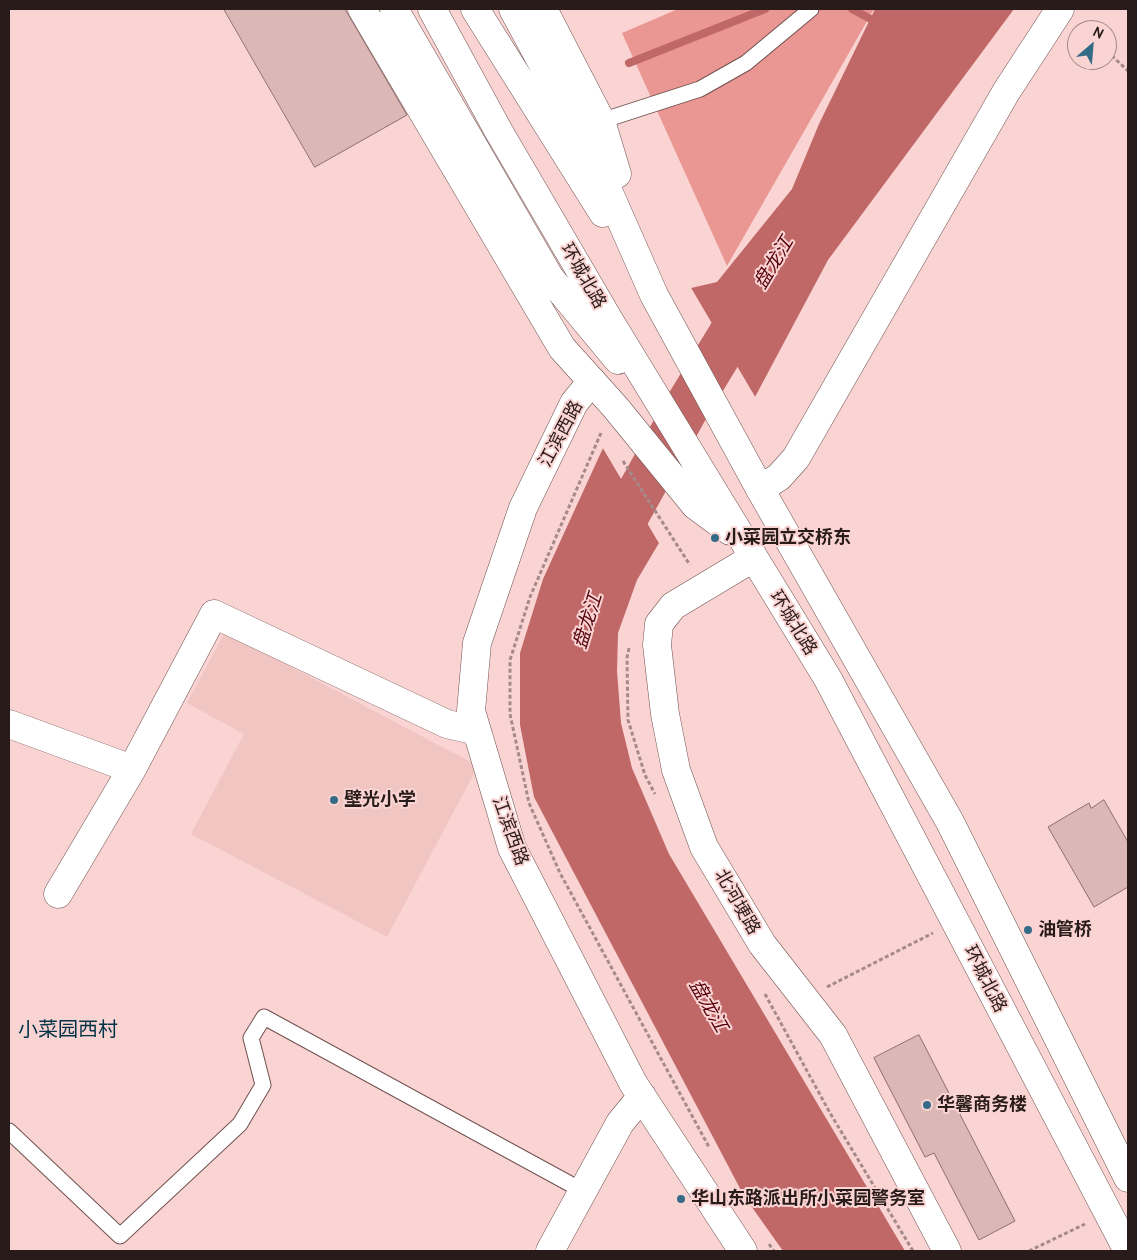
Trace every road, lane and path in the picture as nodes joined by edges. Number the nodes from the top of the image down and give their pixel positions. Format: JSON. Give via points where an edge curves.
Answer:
{"nodes":[{"id":1,"x":362,"y":9,"type":"edge"},
{"id":2,"x":394,"y":9,"type":"edge"},
{"id":3,"x":432,"y":9,"type":"edge"},
{"id":4,"x":475,"y":9,"type":"edge"},
{"id":5,"x":514,"y":9,"type":"edge"},
{"id":6,"x":543,"y":9,"type":"edge"},
{"id":7,"x":811,"y":9,"type":"edge"},
{"id":8,"x":1060,"y":9,"type":"edge"},
{"id":9,"x":1117,"y":61,"type":"edge"},
{"id":10,"x":1128,"y":71,"type":"edge"},
{"id":11,"x":601,"y":121,"type":"junction"},
{"id":12,"x":654,"y":295,"type":"junction"},
{"id":13,"x":592,"y":381,"type":"junction"},
{"id":14,"x":616,"y":408,"type":"junction"},
{"id":15,"x":664,"y":412,"type":"junction"},
{"id":16,"x":622,"y":460,"type":"dead end"},
{"id":17,"x":760,"y":489,"type":"junction"},
{"id":18,"x":704,"y":500,"type":"junction"},
{"id":19,"x":748,"y":549,"type":"junction"},
{"id":20,"x":693,"y":570,"type":"dead end"},
{"id":21,"x":9,"y":724,"type":"edge"},
{"id":22,"x":477,"y":732,"type":"junction"},
{"id":23,"x":132,"y":769,"type":"junction"},
{"id":24,"x":58,"y":894,"type":"dead end"},
{"id":25,"x":955,"y":921,"type":"junction"},
{"id":26,"x":804,"y":999,"type":"junction"},
{"id":27,"x":642,"y":1096,"type":"junction"},
{"id":28,"x":9,"y":1131,"type":"edge"},
{"id":29,"x":709,"y":1148,"type":"dead end"},
{"id":30,"x":1128,"y":1178,"type":"edge"},
{"id":31,"x":583,"y":1191,"type":"junction"},
{"id":32,"x":1107,"y":1212,"type":"junction"},
{"id":33,"x":753,"y":1244,"type":"edge"},
{"id":34,"x":550,"y":1251,"type":"edge"},
{"id":35,"x":774,"y":1251,"type":"edge"},
{"id":36,"x":947,"y":1251,"type":"edge"},
{"id":37,"x":1029,"y":1251,"type":"edge"},
{"id":38,"x":1128,"y":1251,"type":"edge"}],
"edges":[{"from":1,"to":13,"type":"main road","via":[[562,348]]},
{"from":2,"to":15,"type":"main road","via":[[550,278]]},
{"from":3,"to":15,"type":"main road","name":"环城北路","via":[[498,130]]},
{"from":4,"to":12,"type":"main road"},
{"from":5,"to":12,"type":"main road","via":[[584,136]]},
{"from":6,"to":11,"type":"main road"},
{"from":7,"to":11,"type":"lane","via":[[746,63],[700,89]]},
{"from":8,"to":17,"type":"main road","via":[[1006,92],[796,458],[778,477]]},
{"from":9,"to":10,"type":"path"},
{"from":11,"to":12,"type":"main road"},
{"from":12,"to":17,"type":"main road","name":"环城北路"},
{"from":13,"to":14,"type":"main road"},
{"from":13,"to":22,"type":"main road","name":"江滨西路","via":[[574,403],[523,508],[477,643],[471,710]]},
{"from":14,"to":18,"type":"main road"},
{"from":14,"to":29,"type":"path","via":[[603,428],[530,597],[510,660],[510,714],[529,803],[560,873]]},
{"from":15,"to":18,"type":"main road","name":"环城北路"},
{"from":16,"to":20,"type":"path"},
{"from":17,"to":30,"type":"main road","name":"环城北路","via":[[950,822]]},
{"from":18,"to":19,"type":"main road","name":"环城北路"},
{"from":19,"to":25,"type":"main road","name":"环城北路","via":[[828,679]]},
{"from":19,"to":26,"type":"main road","name":"北河埂路","via":[[673,606],[659,624],[657,644],[676,770],[704,847],[762,944]]},
{"from":21,"to":23,"type":"main road"},
{"from":22,"to":23,"type":"main road","via":[[447,724],[214,614]]},
{"from":22,"to":27,"type":"main road","name":"江滨西路","via":[[512,848]]},
{"from":23,"to":24,"type":"main road"},
{"from":25,"to":26,"type":"path"},
{"from":25,"to":32,"type":"main road","name":"环城北路"},
{"from":26,"to":36,"type":"main road","name":"北河埂路","via":[[833,1035]]},
{"from":27,"to":31,"type":"main road","via":[[620,1123]]},
{"from":27,"to":33,"type":"main road","name":"江滨西路"},
{"from":28,"to":31,"type":"lane","via":[[120,1236],[240,1124],[263,1085],[251,1038],[264,1017]]},
{"from":31,"to":34,"type":"main road"},
{"from":32,"to":37,"type":"path"},
{"from":32,"to":38,"type":"main road","name":"环城北路"},
{"from":33,"to":35,"type":"path"}]}
